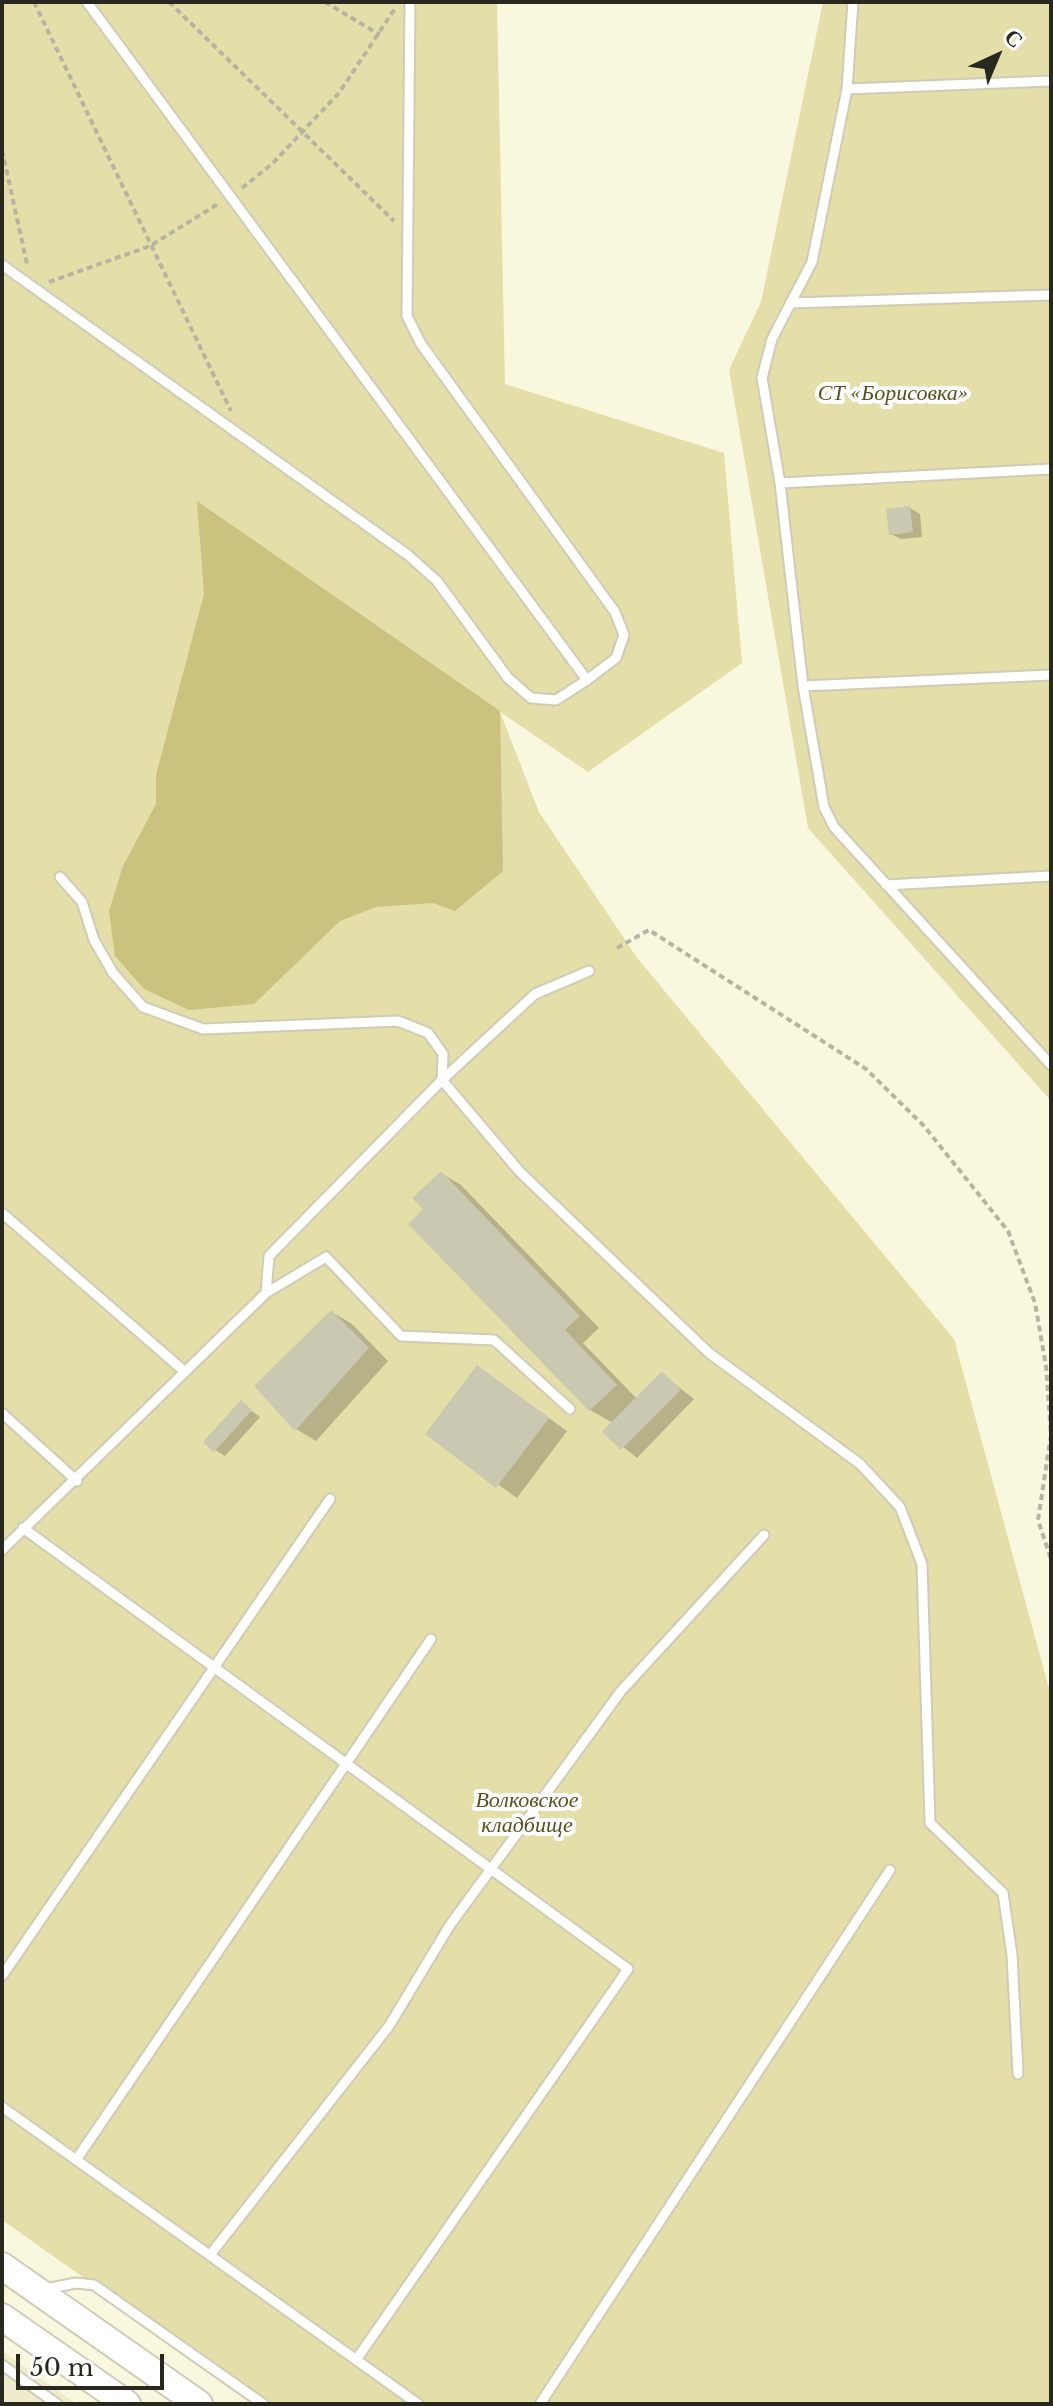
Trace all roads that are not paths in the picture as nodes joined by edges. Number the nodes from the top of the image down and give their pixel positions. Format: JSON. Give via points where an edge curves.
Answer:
{"nodes":[{"id":1,"x":87,"y":2,"type":"edge"},
{"id":2,"x":410,"y":2,"type":"edge"},
{"id":3,"x":853,"y":2,"type":"edge"},
{"id":4,"x":1051,"y":81,"type":"edge"},
{"id":5,"x":847,"y":89,"type":"junction"},
{"id":6,"x":2,"y":265,"type":"edge"},
{"id":7,"x":1051,"y":295,"type":"edge"},
{"id":8,"x":790,"y":303,"type":"junction"},
{"id":9,"x":1051,"y":469,"type":"edge"},
{"id":10,"x":780,"y":483,"type":"junction"},
{"id":11,"x":1051,"y":675,"type":"edge"},
{"id":12,"x":587,"y":680,"type":"junction"},
{"id":13,"x":803,"y":686,"type":"junction"},
{"id":14,"x":1051,"y":876,"type":"edge"},
{"id":15,"x":60,"y":877,"type":"dead end"},
{"id":16,"x":886,"y":885,"type":"junction"},
{"id":17,"x":589,"y":971,"type":"dead end"},
{"id":18,"x":1051,"y":1065,"type":"edge"},
{"id":19,"x":442,"y":1080,"type":"junction"},
{"id":20,"x":2,"y":1213,"type":"edge"},
{"id":21,"x":266,"y":1293,"type":"junction"},
{"id":22,"x":184,"y":1371,"type":"junction"},
{"id":23,"x":570,"y":1409,"type":"dead end"},
{"id":24,"x":2,"y":1413,"type":"edge"},
{"id":25,"x":77,"y":1481,"type":"junction"},
{"id":26,"x":330,"y":1499,"type":"dead end"},
{"id":27,"x":23,"y":1528,"type":"junction"},
{"id":28,"x":764,"y":1535,"type":"dead end"},
{"id":29,"x":2,"y":1550,"type":"edge"},
{"id":30,"x":431,"y":1639,"type":"dead end"},
{"id":31,"x":211,"y":1667,"type":"junction"},
{"id":32,"x":343,"y":1763,"type":"junction"},
{"id":33,"x":490,"y":1870,"type":"junction"},
{"id":34,"x":890,"y":1870,"type":"dead end"},
{"id":35,"x":2,"y":1976,"type":"edge"},
{"id":36,"x":1018,"y":2074,"type":"dead end"},
{"id":37,"x":2,"y":2107,"type":"edge"},
{"id":38,"x":76,"y":2160,"type":"junction"},
{"id":39,"x":210,"y":2255,"type":"junction"},
{"id":40,"x":2,"y":2266,"type":"edge"},
{"id":41,"x":37,"y":2291,"type":"junction"},
{"id":42,"x":2,"y":2317,"type":"edge"},
{"id":43,"x":356,"y":2360,"type":"junction"},
{"id":44,"x":2,"y":2365,"type":"edge"},
{"id":45,"x":57,"y":2404,"type":"edge"},
{"id":46,"x":127,"y":2404,"type":"edge"},
{"id":47,"x":199,"y":2404,"type":"edge"},
{"id":48,"x":263,"y":2404,"type":"edge"},
{"id":49,"x":418,"y":2404,"type":"edge"},
{"id":50,"x":540,"y":2404,"type":"edge"}],
"edges":[{"from":1,"to":12,"type":"lane"},
{"from":2,"to":12,"type":"lane","via":[[407,316],[421,344],[615,612],[624,635],[616,658]]},
{"from":3,"to":5,"type":"lane"},
{"from":4,"to":5,"type":"lane"},
{"from":5,"to":8,"type":"lane","via":[[812,262]]},
{"from":6,"to":12,"type":"lane","via":[[408,555],[437,581],[508,678],[531,698],[556,700]]},
{"from":7,"to":8,"type":"lane"},
{"from":8,"to":10,"type":"lane","via":[[772,339],[762,378]]},
{"from":9,"to":10,"type":"lane"},
{"from":10,"to":13,"type":"lane"},
{"from":11,"to":13,"type":"lane"},
{"from":13,"to":16,"type":"lane","via":[[824,807],[834,827]]},
{"from":14,"to":16,"type":"lane"},
{"from":15,"to":19,"type":"lane","via":[[82,902],[94,940],[113,973],[143,1007],[203,1029],[398,1021],[428,1033],[443,1054]]},
{"from":16,"to":18,"type":"lane"},
{"from":17,"to":19,"type":"lane","via":[[535,994]]},
{"from":19,"to":21,"type":"lane","via":[[269,1256]]},
{"from":19,"to":36,"type":"lane","via":[[520,1172],[709,1353],[860,1464],[900,1507],[922,1564],[930,1823],[1003,1893]]},
{"from":20,"to":22,"type":"lane"},
{"from":21,"to":22,"type":"lane"},
{"from":21,"to":23,"type":"lane","via":[[326,1257],[401,1336],[494,1340]]},
{"from":22,"to":25,"type":"lane"},
{"from":24,"to":25,"type":"lane"},
{"from":25,"to":27,"type":"lane"},
{"from":26,"to":31,"type":"lane"},
{"from":27,"to":29,"type":"lane"},
{"from":27,"to":31,"type":"lane"},
{"from":28,"to":33,"type":"lane","via":[[621,1691]]},
{"from":30,"to":32,"type":"lane"},
{"from":31,"to":32,"type":"lane"},
{"from":31,"to":35,"type":"lane"},
{"from":32,"to":33,"type":"lane"},
{"from":32,"to":38,"type":"lane"},
{"from":33,"to":39,"type":"lane","via":[[389,2026]]},
{"from":33,"to":43,"type":"lane","via":[[628,1969]]},
{"from":34,"to":50,"type":"lane"},
{"from":37,"to":38,"type":"lane"},
{"from":38,"to":39,"type":"lane"},
{"from":39,"to":43,"type":"lane"},
{"from":40,"to":41,"type":"main road"},
{"from":41,"to":47,"type":"main road"},
{"from":41,"to":48,"type":"lane","via":[[94,2285]]},
{"from":42,"to":46,"type":"main road"},
{"from":43,"to":49,"type":"lane"},
{"from":44,"to":45,"type":"lane"}]}
